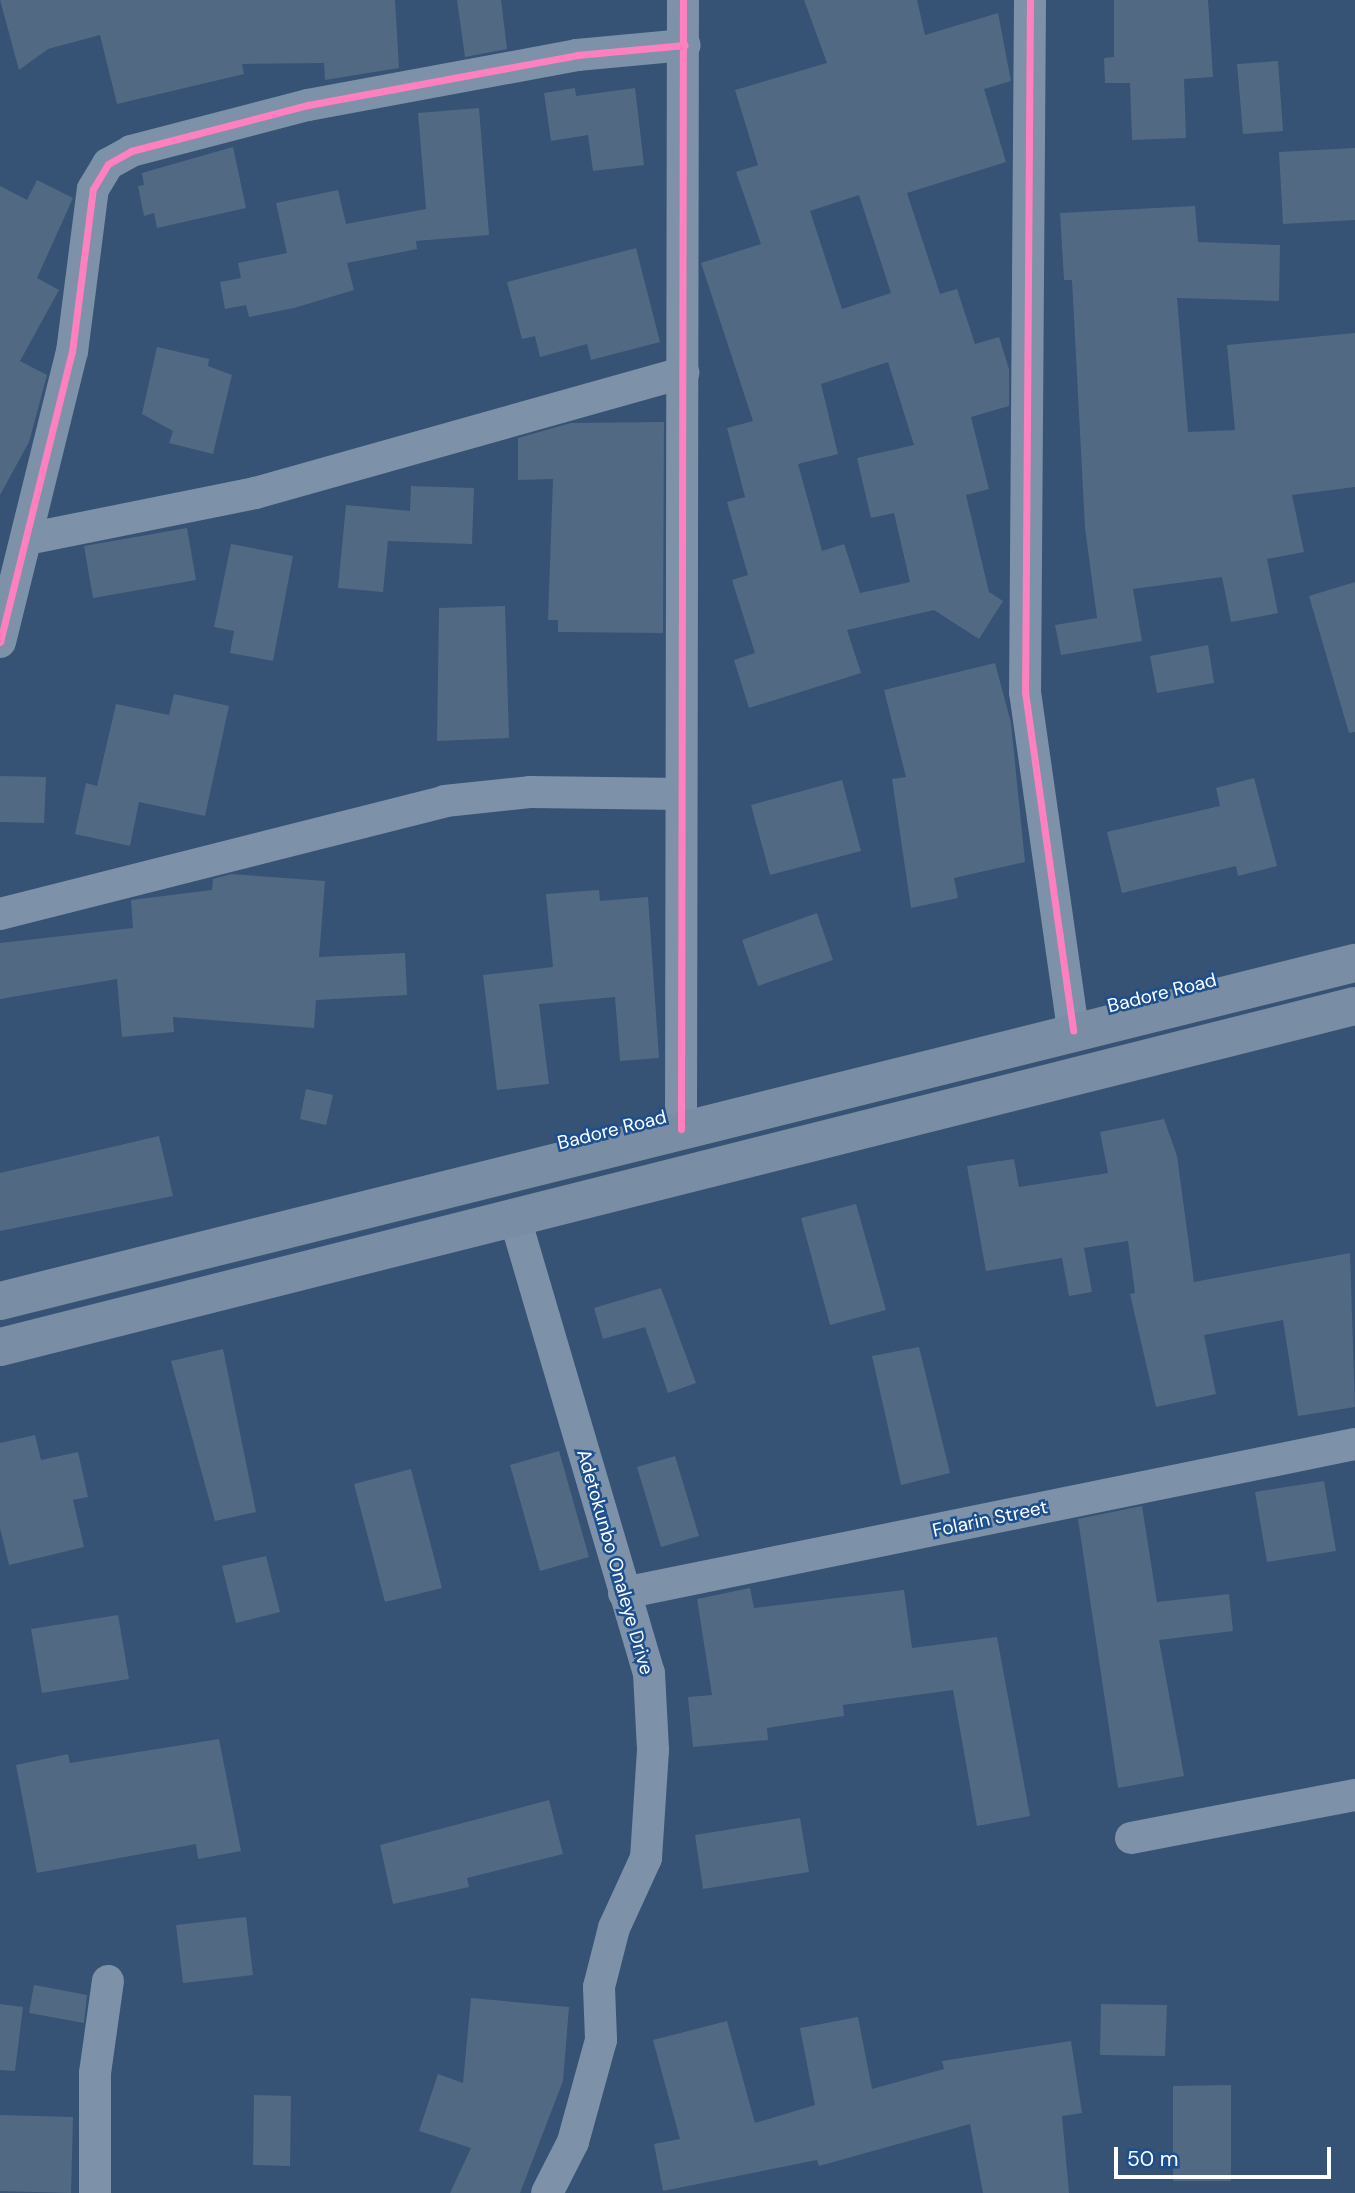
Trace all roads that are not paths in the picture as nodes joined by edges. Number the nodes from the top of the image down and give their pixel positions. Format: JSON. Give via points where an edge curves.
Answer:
{"nodes":[{"id":1,"x":683,"y":0,"type":"edge"},
{"id":2,"x":1030,"y":0,"type":"edge"},
{"id":3,"x":685,"y":45,"type":"junction"},
{"id":4,"x":683,"y":373,"type":"junction"},
{"id":5,"x":16,"y":552,"type":"edge"},
{"id":6,"x":0,"y":642,"type":"edge"},
{"id":7,"x":681,"y":794,"type":"junction"},
{"id":8,"x":0,"y":914,"type":"edge"},
{"id":9,"x":1355,"y":963,"type":"edge"},
{"id":10,"x":1355,"y":1006,"type":"edge"},
{"id":11,"x":1073,"y":1031,"type":"junction"},
{"id":12,"x":681,"y":1129,"type":"junction"},
{"id":13,"x":514,"y":1215,"type":"junction"},
{"id":14,"x":0,"y":1301,"type":"edge"},
{"id":15,"x":0,"y":1347,"type":"edge"},
{"id":16,"x":1355,"y":1444,"type":"edge"},
{"id":17,"x":624,"y":1593,"type":"junction"},
{"id":18,"x":1355,"y":1795,"type":"edge"},
{"id":19,"x":1131,"y":1838,"type":"dead end"},
{"id":20,"x":108,"y":1981,"type":"dead end"},
{"id":21,"x":95,"y":2193,"type":"edge"},
{"id":22,"x":547,"y":2193,"type":"edge"}],
"edges":[{"from":1,"to":3,"type":"street"},
{"from":2,"to":11,"type":"street","via":[[1025,692]]},
{"from":3,"to":4,"type":"street"},
{"from":3,"to":5,"type":"street","via":[[577,55],[308,105],[131,151],[108,164],[93,189],[72,352]]},
{"from":4,"to":5,"type":"street","via":[[255,493]]},
{"from":4,"to":7,"type":"street"},
{"from":5,"to":6,"type":"street"},
{"from":7,"to":8,"type":"street","via":[[530,792],[445,801]]},
{"from":7,"to":12,"type":"street"},
{"from":9,"to":11,"type":"main road","name":"Badore Road"},
{"from":10,"to":13,"type":"main road"},
{"from":11,"to":12,"type":"main road","name":"Badore Road"},
{"from":12,"to":14,"type":"main road","name":"Badore Road"},
{"from":13,"to":15,"type":"main road"},
{"from":13,"to":17,"type":"street","name":"Adetokunbo Onaleye Drive"},
{"from":16,"to":17,"type":"street","name":"Folarin Street"},
{"from":17,"to":22,"type":"street","name":"Adetokunbo Onaleye Drive","via":[[649,1673],[654,1802],[646,1858],[614,1928],[599,1987],[601,2040],[573,2141]]},
{"from":18,"to":19,"type":"street"},
{"from":20,"to":21,"type":"street","via":[[95,2073]]}]}
